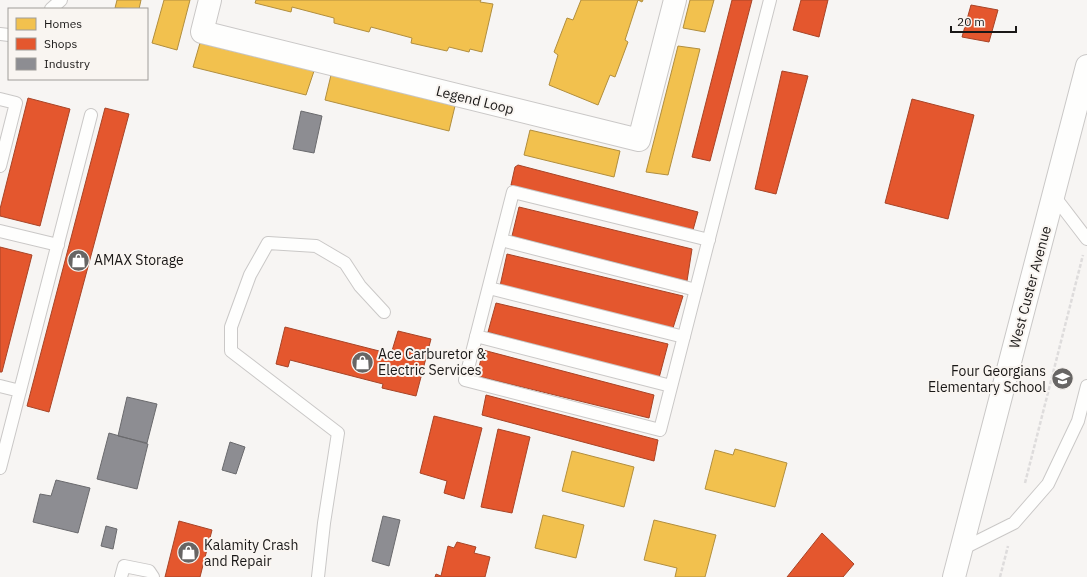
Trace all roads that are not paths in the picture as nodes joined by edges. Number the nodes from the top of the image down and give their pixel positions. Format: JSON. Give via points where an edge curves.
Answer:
{"nodes":[{"id":1,"x":61,"y":0,"type":"edge"},
{"id":2,"x":210,"y":0,"type":"edge"},
{"id":3,"x":675,"y":0,"type":"edge"},
{"id":4,"x":770,"y":0,"type":"edge"},
{"id":5,"x":52,"y":8,"type":"edge"},
{"id":6,"x":1087,"y":66,"type":"edge"},
{"id":7,"x":0,"y":99,"type":"edge"},
{"id":8,"x":91,"y":115,"type":"dead end"},
{"id":9,"x":0,"y":166,"type":"edge"},
{"id":10,"x":1054,"y":196,"type":"junction"},
{"id":11,"x":0,"y":231,"type":"edge"},
{"id":12,"x":1087,"y":238,"type":"edge"},
{"id":13,"x":501,"y":240,"type":"junction"},
{"id":14,"x":709,"y":240,"type":"junction"},
{"id":15,"x":58,"y":245,"type":"junction"},
{"id":16,"x":488,"y":288,"type":"junction"},
{"id":17,"x":696,"y":290,"type":"junction"},
{"id":18,"x":384,"y":312,"type":"dead end"},
{"id":19,"x":476,"y":336,"type":"junction"},
{"id":20,"x":684,"y":337,"type":"junction"},
{"id":21,"x":0,"y":386,"type":"edge"},
{"id":22,"x":672,"y":386,"type":"junction"},
{"id":23,"x":1087,"y":386,"type":"edge"},
{"id":24,"x":20,"y":391,"type":"junction"},
{"id":25,"x":0,"y":468,"type":"edge"},
{"id":26,"x":962,"y":549,"type":"junction"},
{"id":27,"x":121,"y":577,"type":"edge"},
{"id":28,"x":153,"y":577,"type":"edge"},
{"id":29,"x":318,"y":577,"type":"edge"},
{"id":30,"x":954,"y":577,"type":"edge"}],
"edges":[{"from":1,"to":5,"type":"lane"},
{"from":2,"to":3,"type":"street","name":"Legend Loop","via":[[202,32],[639,140]]},
{"from":4,"to":14,"type":"lane"},
{"from":6,"to":10,"type":"street","name":"West Custer Avenue"},
{"from":7,"to":9,"type":"lane","via":[[16,103]]},
{"from":8,"to":15,"type":"lane"},
{"from":10,"to":12,"type":"lane"},
{"from":10,"to":26,"type":"street","name":"West Custer Avenue"},
{"from":11,"to":15,"type":"lane"},
{"from":13,"to":14,"type":"lane","via":[[513,192]]},
{"from":13,"to":16,"type":"lane"},
{"from":13,"to":17,"type":"lane"},
{"from":14,"to":17,"type":"lane"},
{"from":15,"to":24,"type":"lane"},
{"from":16,"to":19,"type":"lane"},
{"from":16,"to":20,"type":"lane"},
{"from":17,"to":20,"type":"lane"},
{"from":18,"to":29,"type":"lane","via":[[360,286],[345,263],[316,246],[268,243],[250,275],[231,328],[231,351],[338,433]]},
{"from":19,"to":22,"type":"lane"},
{"from":19,"to":22,"type":"lane","via":[[465,380],[660,430]]},
{"from":20,"to":22,"type":"lane"},
{"from":21,"to":24,"type":"lane"},
{"from":23,"to":26,"type":"lane","via":[[1078,421],[1048,484],[1014,523]]},
{"from":24,"to":25,"type":"lane"},
{"from":26,"to":30,"type":"street","name":"West Custer Avenue"},
{"from":27,"to":28,"type":"lane","via":[[124,566],[149,571]]}]}
